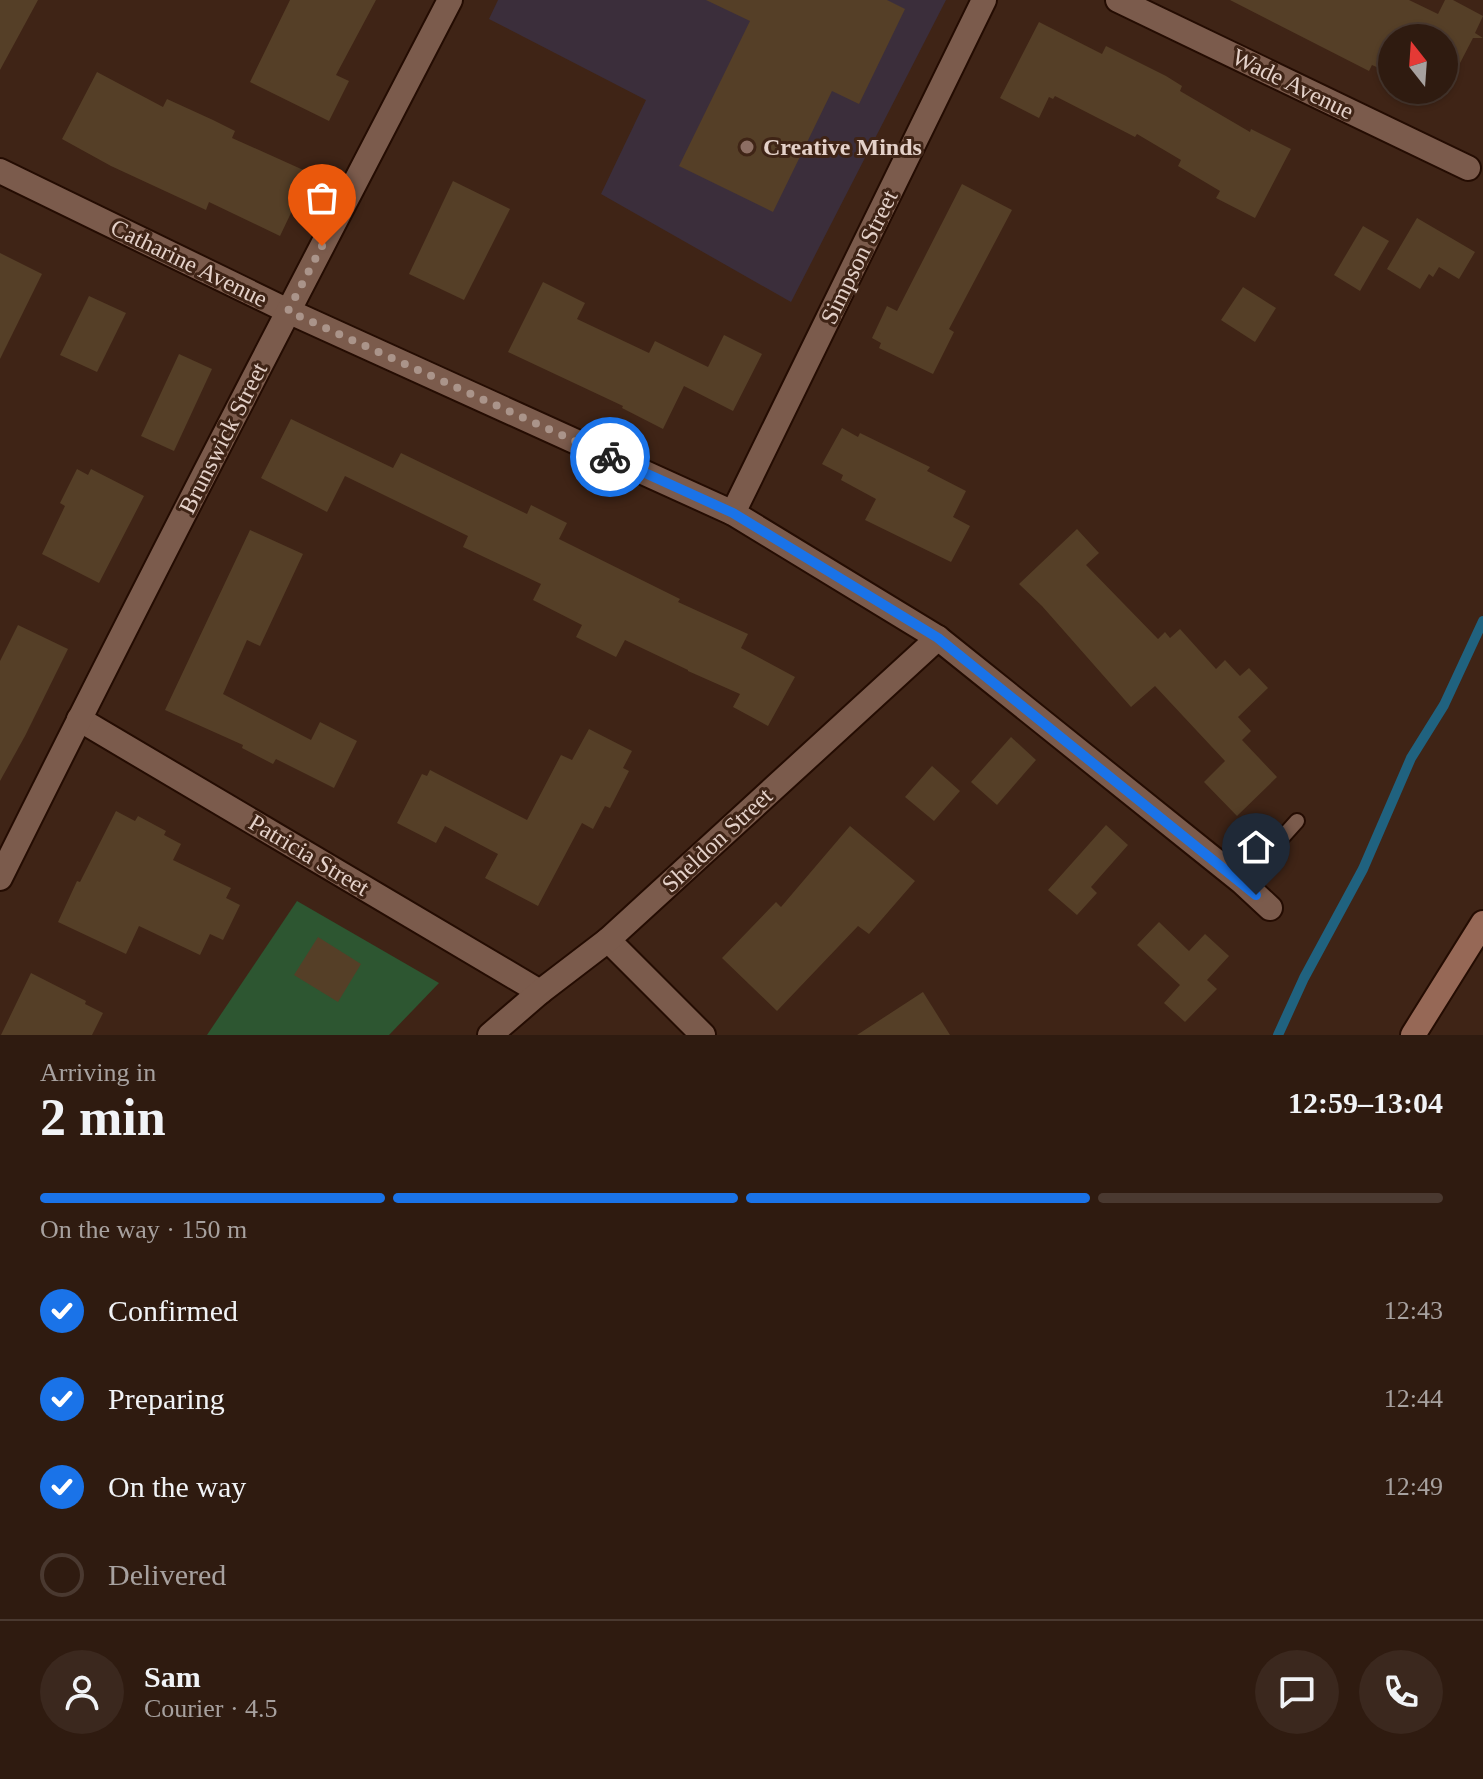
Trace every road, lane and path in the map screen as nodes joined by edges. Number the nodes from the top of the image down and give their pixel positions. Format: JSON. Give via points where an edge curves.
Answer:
{"nodes":[{"id":1,"x":450,"y":0,"type":"edge"},
{"id":2,"x":984,"y":0,"type":"edge"},
{"id":3,"x":1118,"y":0,"type":"edge"},
{"id":4,"x":1468,"y":168,"type":"dead end"},
{"id":5,"x":0,"y":171,"type":"edge"},
{"id":6,"x":288,"y":311,"type":"junction"},
{"id":7,"x":733,"y":513,"type":"junction"},
{"id":8,"x":938,"y":638,"type":"junction"},
{"id":9,"x":79,"y":719,"type":"junction"},
{"id":10,"x":1297,"y":821,"type":"dead end"},
{"id":11,"x":0,"y":878,"type":"edge"},
{"id":12,"x":1242,"y":882,"type":"junction"},
{"id":13,"x":1270,"y":908,"type":"dead end"},
{"id":14,"x":1483,"y":923,"type":"edge"},
{"id":15,"x":608,"y":940,"type":"junction"},
{"id":16,"x":540,"y":992,"type":"junction"},
{"id":17,"x":490,"y":1035,"type":"edge"},
{"id":18,"x":703,"y":1035,"type":"edge"},
{"id":19,"x":1413,"y":1035,"type":"edge"}],
"edges":[{"from":1,"to":6,"type":"street","name":"Brunswick Street"},
{"from":2,"to":7,"type":"street","name":"Simpson Street"},
{"from":3,"to":4,"type":"street","name":"Wade Avenue"},
{"from":5,"to":6,"type":"street","name":"Catharine Avenue"},
{"from":6,"to":7,"type":"street","name":"Catharine Avenue"},
{"from":6,"to":9,"type":"street","name":"Brunswick Street"},
{"from":7,"to":8,"type":"street","name":"Catharine Avenue"},
{"from":8,"to":12,"type":"street","name":"Catharine Avenue"},
{"from":8,"to":15,"type":"street","name":"Sheldon Street"},
{"from":9,"to":11,"type":"street","name":"Brunswick Street"},
{"from":9,"to":16,"type":"street","name":"Patricia Street"},
{"from":10,"to":12,"type":"lane"},
{"from":12,"to":13,"type":"street","name":"Catharine Avenue"},
{"from":14,"to":19,"type":"main road"},
{"from":15,"to":16,"type":"street","name":"Sheldon Street"},
{"from":15,"to":18,"type":"street"},
{"from":16,"to":17,"type":"street","name":"Sheldon Street"}]}
